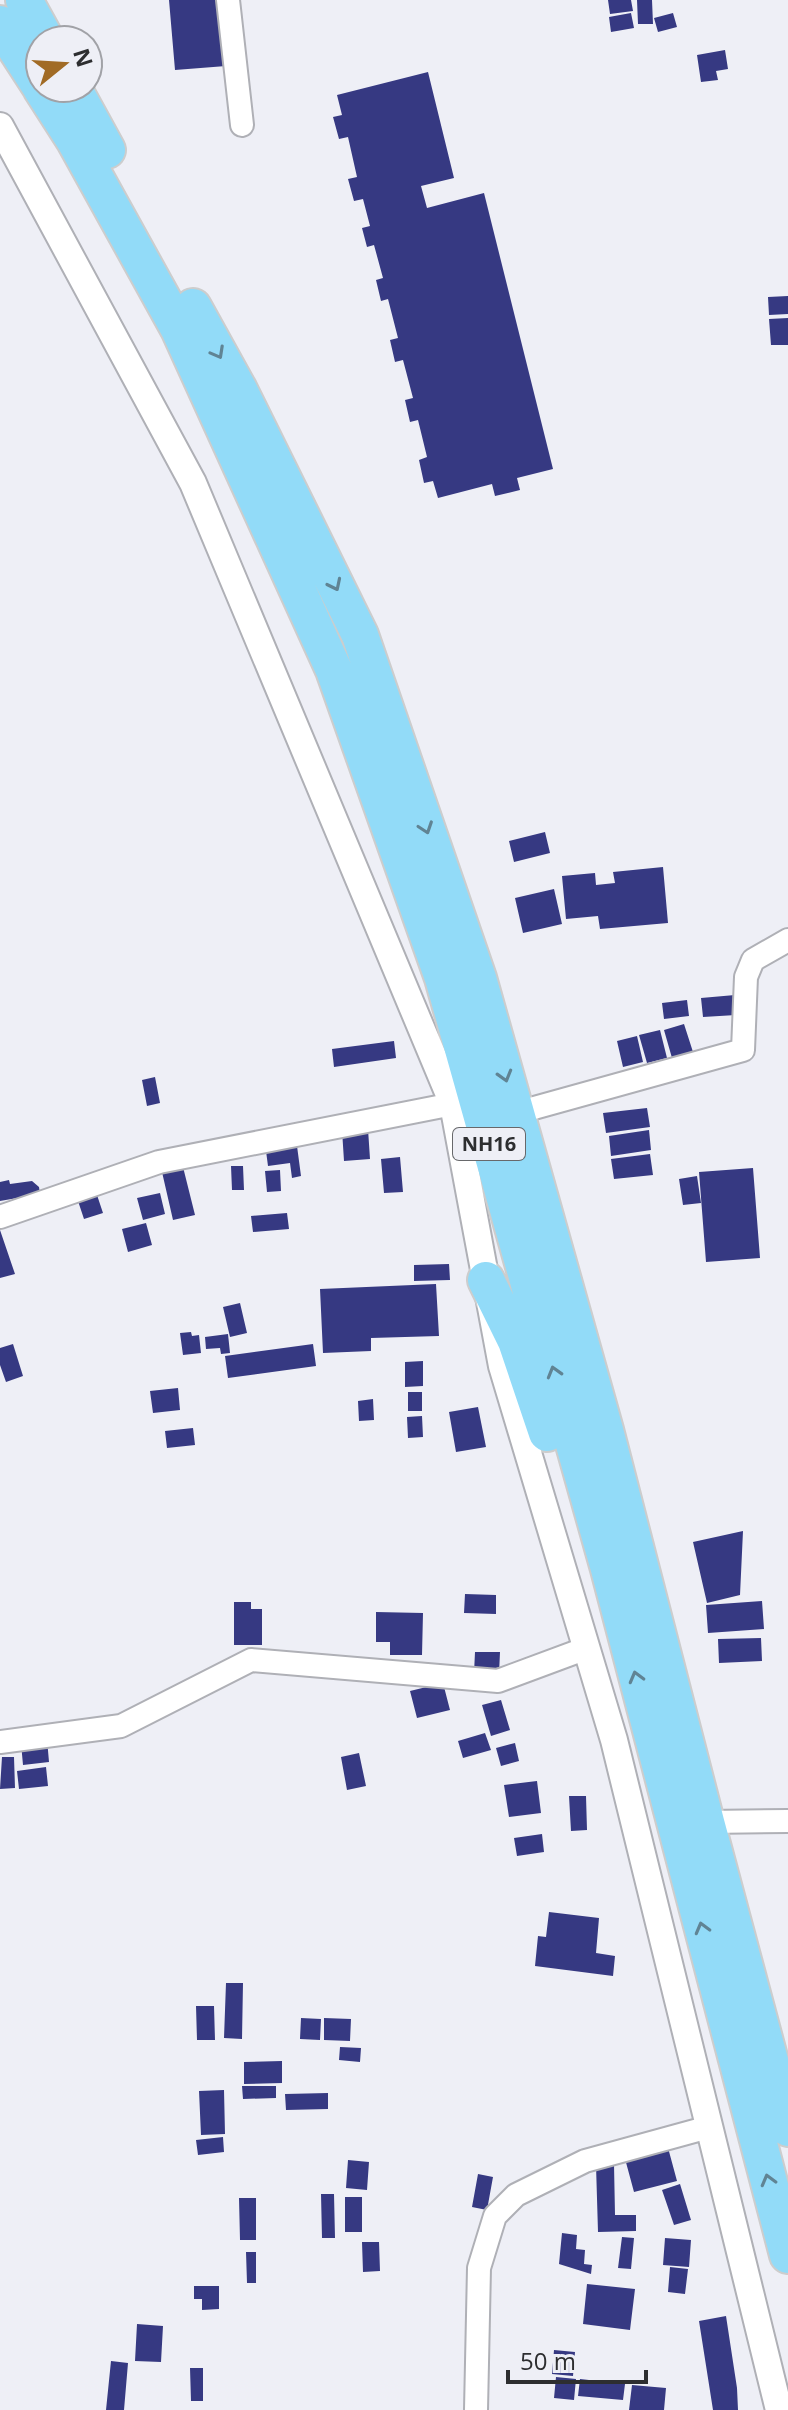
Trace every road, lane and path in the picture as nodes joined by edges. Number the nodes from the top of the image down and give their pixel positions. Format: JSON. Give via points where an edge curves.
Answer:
{"nodes":[{"id":1,"x":24,"y":0,"type":"edge"},
{"id":2,"x":228,"y":0,"type":"edge"},
{"id":3,"x":0,"y":24,"type":"edge"},
{"id":4,"x":37,"y":24,"type":"edge"},
{"id":5,"x":24,"y":61,"type":"edge"},
{"id":6,"x":52,"y":104,"type":"edge"},
{"id":7,"x":82,"y":104,"type":"edge"},
{"id":8,"x":242,"y":125,"type":"dead end"},
{"id":9,"x":0,"y":126,"type":"edge"},
{"id":10,"x":788,"y":940,"type":"edge"},
{"id":11,"x":453,"y":1104,"type":"junction"},
{"id":12,"x":516,"y":1113,"type":"junction"},
{"id":13,"x":0,"y":1217,"type":"edge"},
{"id":14,"x":486,"y":1280,"type":"junction"},
{"id":15,"x":609,"y":1569,"type":"junction"},
{"id":16,"x":587,"y":1648,"type":"junction"},
{"id":17,"x":0,"y":1742,"type":"edge"},
{"id":18,"x":788,"y":1821,"type":"edge"},
{"id":19,"x":706,"y":1822,"type":"junction"},
{"id":20,"x":709,"y":2127,"type":"junction"},
{"id":21,"x":788,"y":2128,"type":"edge"},
{"id":22,"x":788,"y":2255,"type":"edge"},
{"id":23,"x":476,"y":2410,"type":"edge"},
{"id":24,"x":779,"y":2410,"type":"edge"}],
"edges":[{"from":1,"to":4,"type":"highway"},
{"from":2,"to":8,"type":"street"},
{"from":3,"to":5,"type":"highway","number":"NH16"},
{"from":15,"to":6,"type":"highway","number":"NH16","one_way":true,"via":[[443,978],[334,670],[179,329]]},
{"from":7,"to":12,"type":"highway","number":"NH16","one_way":true,"via":[[239,390],[360,635],[478,978]]},
{"from":9,"to":11,"type":"street","via":[[193,483]]},
{"from":10,"to":12,"type":"street","via":[[753,960],[746,977],[743,1050]]},
{"from":11,"to":13,"type":"street","via":[[159,1162]]},
{"from":11,"to":14,"type":"street"},
{"from":12,"to":19,"type":"highway","number":"NH16"},
{"from":14,"to":15,"type":"highway","via":[[516,1341],[564,1482]]},
{"from":14,"to":16,"type":"street","via":[[502,1366]]},
{"from":22,"to":15,"type":"highway","number":"NH16","one_way":true},
{"from":16,"to":17,"type":"street","via":[[498,1681],[251,1660],[121,1726]]},
{"from":16,"to":20,"type":"street"},
{"from":18,"to":19,"type":"street"},
{"from":19,"to":21,"type":"highway","number":"NH16"},
{"from":20,"to":23,"type":"street","via":[[585,2161],[516,2195],[495,2216],[479,2268]]},
{"from":20,"to":24,"type":"street"}]}
